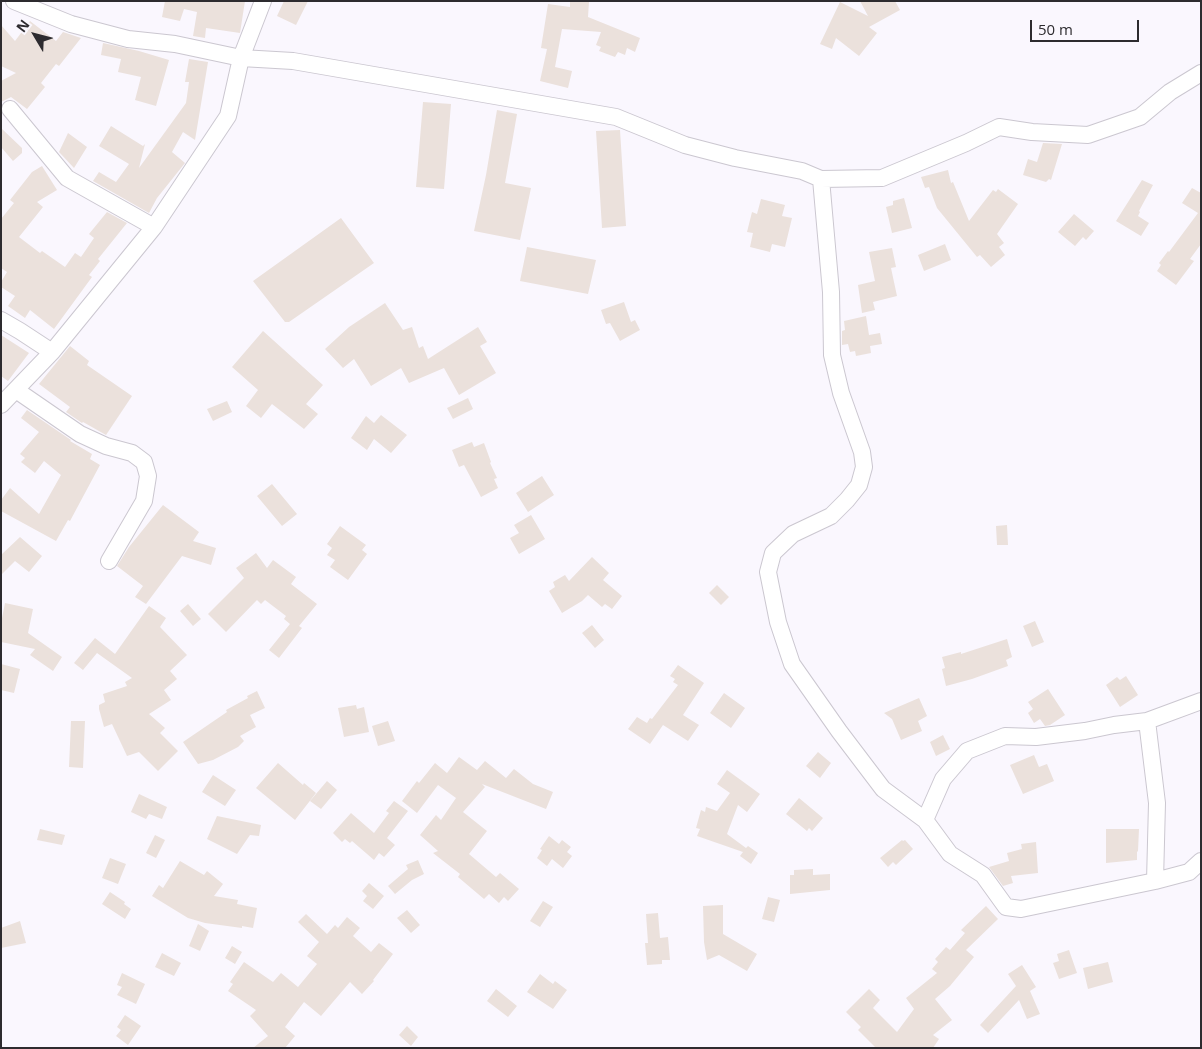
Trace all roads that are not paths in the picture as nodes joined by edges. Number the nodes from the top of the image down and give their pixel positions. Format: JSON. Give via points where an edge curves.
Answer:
{"nodes":[{"id":1,"x":14,"y":1,"type":"edge"},
{"id":2,"x":263,"y":1,"type":"edge"},
{"id":3,"x":241,"y":58,"type":"junction"},
{"id":4,"x":1201,"y":73,"type":"edge"},
{"id":5,"x":10,"y":109,"type":"dead end"},
{"id":6,"x":821,"y":179,"type":"junction"},
{"id":7,"x":154,"y":227,"type":"junction"},
{"id":8,"x":1,"y":320,"type":"edge"},
{"id":9,"x":52,"y":352,"type":"junction"},
{"id":10,"x":16,"y":390,"type":"junction"},
{"id":11,"x":1,"y":405,"type":"edge"},
{"id":12,"x":109,"y":561,"type":"dead end"},
{"id":13,"x":1201,"y":701,"type":"edge"},
{"id":14,"x":1147,"y":721,"type":"junction"},
{"id":15,"x":925,"y":820,"type":"junction"},
{"id":16,"x":1197,"y":869,"type":"edge"},
{"id":17,"x":1155,"y":881,"type":"junction"}],
"edges":[{"from":1,"to":3,"type":"street","via":[[71,24],[128,39],[175,44]]},
{"from":2,"to":3,"type":"street"},
{"from":3,"to":6,"type":"street","via":[[293,61],[616,117],[685,144],[802,171]]},
{"from":3,"to":7,"type":"street","via":[[228,116]]},
{"from":4,"to":6,"type":"street","via":[[1170,92],[1140,118],[1088,135],[999,127],[882,178]]},
{"from":5,"to":7,"type":"street","via":[[67,178]]},
{"from":6,"to":15,"type":"street","via":[[831,292],[832,355],[864,467],[859,485],[847,500],[831,516],[793,534],[773,553],[768,572],[778,622],[792,664],[883,789]]},
{"from":7,"to":9,"type":"street"},
{"from":8,"to":9,"type":"street"},
{"from":9,"to":10,"type":"street"},
{"from":10,"to":11,"type":"street"},
{"from":10,"to":12,"type":"street","via":[[80,434],[132,453],[144,462],[148,476],[144,501]]},
{"from":13,"to":14,"type":"street"},
{"from":14,"to":15,"type":"street","via":[[1085,732],[1036,737],[1005,736],[967,751],[943,779]]},
{"from":14,"to":17,"type":"street","via":[[1157,803]]},
{"from":15,"to":17,"type":"street","via":[[950,854],[983,875],[1006,907],[1020,909]]},
{"from":16,"to":17,"type":"street"}]}
